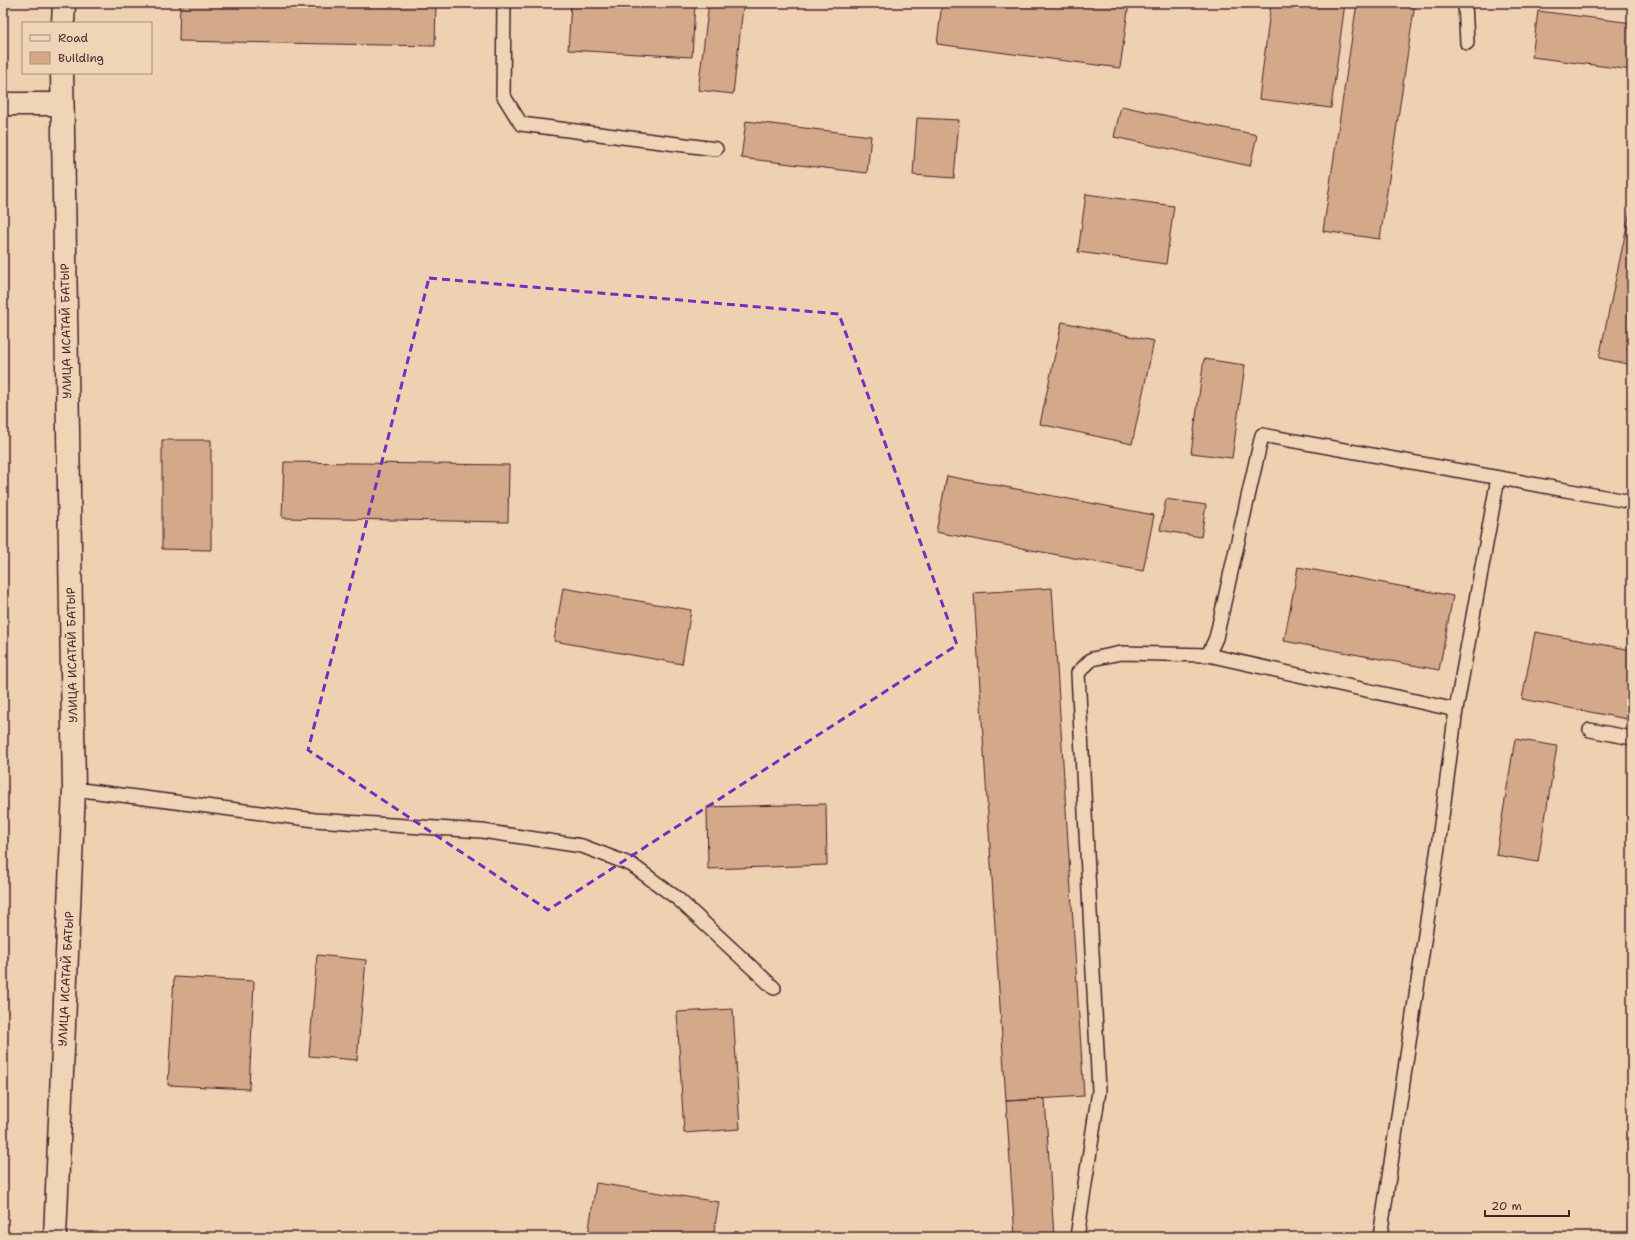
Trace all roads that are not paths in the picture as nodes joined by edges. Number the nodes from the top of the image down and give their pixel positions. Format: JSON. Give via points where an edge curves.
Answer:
{"nodes":[{"id":1,"x":64,"y":3,"type":"edge"},
{"id":2,"x":504,"y":3,"type":"edge"},
{"id":3,"x":1465,"y":3,"type":"edge"},
{"id":4,"x":63,"y":22,"type":"edge"},
{"id":5,"x":1467,"y":43,"type":"dead end"},
{"id":6,"x":62,"y":74,"type":"edge"},
{"id":7,"x":3,"y":104,"type":"edge"},
{"id":8,"x":62,"y":104,"type":"junction"},
{"id":9,"x":716,"y":149,"type":"dead end"},
{"id":10,"x":1498,"y":478,"type":"junction"},
{"id":11,"x":1632,"y":502,"type":"edge"},
{"id":12,"x":1208,"y":655,"type":"junction"},
{"id":13,"x":1456,"y":710,"type":"junction"},
{"id":14,"x":1590,"y":730,"type":"dead end"},
{"id":15,"x":1632,"y":738,"type":"edge"},
{"id":16,"x":74,"y":789,"type":"junction"},
{"id":17,"x":774,"y":988,"type":"dead end"},
{"id":18,"x":55,"y":1237,"type":"edge"},
{"id":19,"x":1077,"y":1237,"type":"edge"},
{"id":20,"x":1380,"y":1237,"type":"edge"}],
"edges":[{"from":1,"to":4,"type":"street"},
{"from":2,"to":9,"type":"lane","via":[[503,95],[521,124]]},
{"from":3,"to":5,"type":"lane"},
{"from":6,"to":8,"type":"street","name":"УЛИЦА ИСАТАЙ БАТЫР"},
{"from":7,"to":8,"type":"street"},
{"from":8,"to":16,"type":"street","name":"УЛИЦА ИСАТАЙ БАТЫР"},
{"from":10,"to":11,"type":"lane"},
{"from":10,"to":12,"type":"lane","via":[[1262,435],[1216,638]]},
{"from":10,"to":13,"type":"lane"},
{"from":12,"to":13,"type":"lane"},
{"from":12,"to":19,"type":"lane","via":[[1121,653],[1092,659],[1078,673],[1099,1091]]},
{"from":13,"to":20,"type":"lane"},
{"from":14,"to":15,"type":"lane"},
{"from":16,"to":17,"type":"lane","via":[[315,820],[482,831],[582,846],[632,865],[678,899]]},
{"from":16,"to":18,"type":"street","name":"УЛИЦА ИСАТАЙ БАТЫР"}]}
